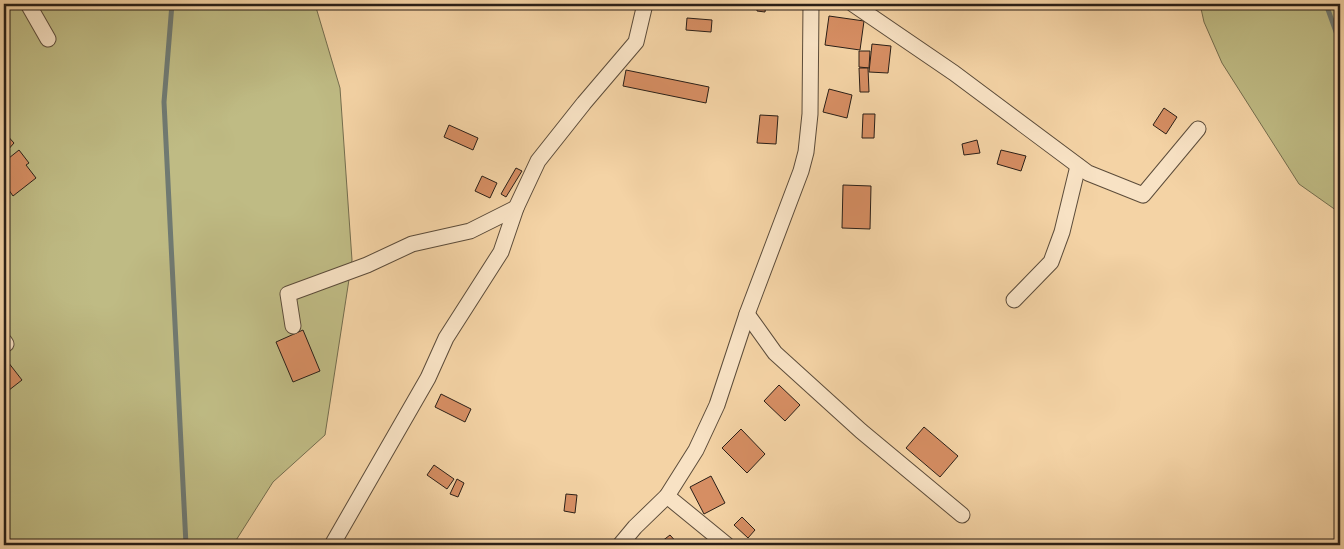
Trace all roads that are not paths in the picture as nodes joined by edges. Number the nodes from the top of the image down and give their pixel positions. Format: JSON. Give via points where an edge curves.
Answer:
{"nodes":[{"id":1,"x":28,"y":4,"type":"edge"},
{"id":2,"x":645,"y":4,"type":"edge"},
{"id":3,"x":811,"y":4,"type":"edge"},
{"id":4,"x":853,"y":4,"type":"edge"},
{"id":5,"x":48,"y":38,"type":"dead end"},
{"id":6,"x":1198,"y":129,"type":"dead end"},
{"id":7,"x":1078,"y":166,"type":"junction"},
{"id":8,"x":516,"y":208,"type":"junction"},
{"id":9,"x":1014,"y":300,"type":"dead end"},
{"id":10,"x":747,"y":314,"type":"junction"},
{"id":11,"x":293,"y":326,"type":"dead end"},
{"id":12,"x":667,"y":496,"type":"junction"},
{"id":13,"x":962,"y":515,"type":"dead end"},
{"id":14,"x":332,"y":545,"type":"edge"},
{"id":15,"x":620,"y":545,"type":"edge"},
{"id":16,"x":727,"y":545,"type":"edge"}],
"edges":[{"from":1,"to":5,"type":"street"},
{"from":2,"to":8,"type":"street","via":[[636,42],[538,162]]},
{"from":3,"to":10,"type":"street","via":[[810,114],[806,152]]},
{"from":4,"to":7,"type":"street","via":[[954,73]]},
{"from":6,"to":7,"type":"street","via":[[1143,196]]},
{"from":7,"to":9,"type":"street","via":[[1051,262]]},
{"from":8,"to":11,"type":"street","via":[[470,231],[412,244],[367,265],[288,294]]},
{"from":8,"to":14,"type":"street","via":[[501,252],[446,338],[428,378]]},
{"from":10,"to":12,"type":"street","via":[[717,405],[696,450]]},
{"from":10,"to":13,"type":"street","via":[[775,353],[861,431]]},
{"from":12,"to":15,"type":"street"},
{"from":12,"to":16,"type":"street"}]}
